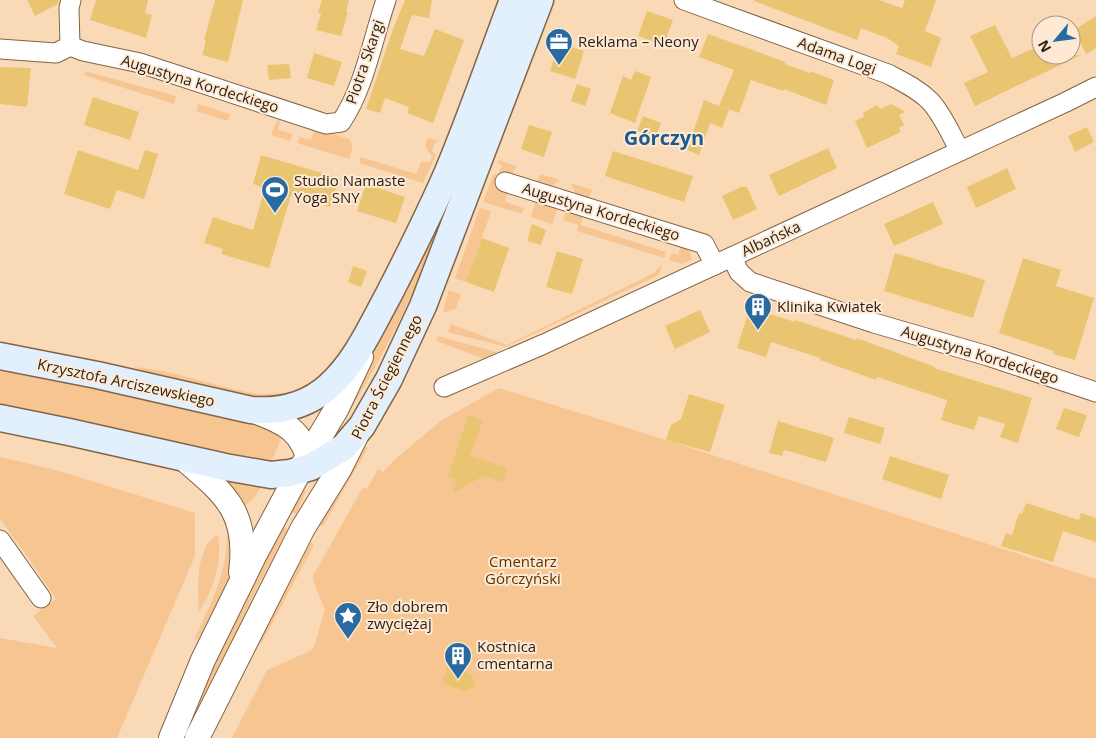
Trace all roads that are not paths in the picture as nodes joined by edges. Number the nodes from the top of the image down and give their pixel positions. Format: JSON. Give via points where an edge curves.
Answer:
{"nodes":[{"id":1,"x":71,"y":0,"type":"edge"},
{"id":2,"x":386,"y":0,"type":"edge"},
{"id":3,"x":513,"y":0,"type":"edge"},
{"id":4,"x":540,"y":0,"type":"edge"},
{"id":5,"x":684,"y":0,"type":"edge"},
{"id":6,"x":70,"y":46,"type":"junction"},
{"id":7,"x":0,"y":49,"type":"edge"},
{"id":8,"x":1096,"y":87,"type":"edge"},
{"id":9,"x":341,"y":122,"type":"joint"},
{"id":10,"x":960,"y":152,"type":"junction"},
{"id":11,"x":505,"y":182,"type":"dead end"},
{"id":12,"x":723,"y":261,"type":"junction"},
{"id":13,"x":373,"y":325,"type":"junction"},
{"id":14,"x":0,"y":356,"type":"edge"},
{"id":15,"x":444,"y":387,"type":"dead end"},
{"id":16,"x":1096,"y":392,"type":"edge"},
{"id":17,"x":252,"y":410,"type":"junction"},
{"id":18,"x":0,"y":418,"type":"edge"},
{"id":19,"x":357,"y":433,"type":"junction"},
{"id":20,"x":183,"y":458,"type":"junction"},
{"id":21,"x":306,"y":464,"type":"junction"},
{"id":22,"x":303,"y":528,"type":"junction"},
{"id":23,"x":0,"y":540,"type":"edge"},
{"id":24,"x":236,"y":593,"type":"junction"},
{"id":25,"x":41,"y":598,"type":"dead end"},
{"id":26,"x":171,"y":738,"type":"edge"},
{"id":27,"x":197,"y":738,"type":"edge"}],
"edges":[{"from":1,"to":6,"type":"street"},
{"from":2,"to":9,"type":"street","name":"Piotra Skargi","via":[[350,109]]},
{"from":3,"to":13,"type":"main road","name":"Piotra Ściegiennego","via":[[448,172]]},
{"from":4,"to":19,"type":"main road","name":"Piotra Ściegiennego","via":[[424,306],[389,379]]},
{"from":5,"to":10,"type":"street","name":"Adama Logi","via":[[903,82],[930,102]]},
{"from":6,"to":7,"type":"street","via":[[56,53]]},
{"from":6,"to":9,"type":"street","name":"Augustyna Kordeckiego","via":[[140,63],[326,124]]},
{"from":8,"to":10,"type":"street","name":"Albańska"},
{"from":10,"to":12,"type":"street","name":"Albańska"},
{"from":11,"to":12,"type":"street","name":"Augustyna Kordeckiego","via":[[704,244]]},
{"from":12,"to":15,"type":"street","name":"Albańska"},
{"from":12,"to":16,"type":"street","name":"Augustyna Kordeckiego","via":[[750,282]]},
{"from":13,"to":17,"type":"main road","name":"Krzysztofa Arciszewskiego","via":[[348,365],[330,386],[315,397],[282,410]]},
{"from":13,"to":21,"type":"street","name":"Piotra Ściegiennego","via":[[356,370]]},
{"from":14,"to":17,"type":"main road","name":"Krzysztofa Arciszewskiego"},
{"from":17,"to":21,"type":"street","name":"Krzysztofa Arciszewskiego","via":[[286,424],[303,444]]},
{"from":18,"to":20,"type":"main road"},
{"from":19,"to":21,"type":"main road","via":[[344,447]]},
{"from":19,"to":22,"type":"street","name":"Piotra Ściegiennego","via":[[340,468]]},
{"from":20,"to":21,"type":"main road","via":[[271,475]]},
{"from":20,"to":24,"type":"street","via":[[218,489],[236,514],[244,554]]},
{"from":21,"to":22,"type":"street","via":[[311,486]]},
{"from":21,"to":24,"type":"street","name":"Piotra Ściegiennego"},
{"from":22,"to":27,"type":"street","name":"Piotra Ściegiennego"},
{"from":23,"to":25,"type":"street"},
{"from":24,"to":26,"type":"street","name":"Piotra Ściegiennego","via":[[203,660]]}]}
